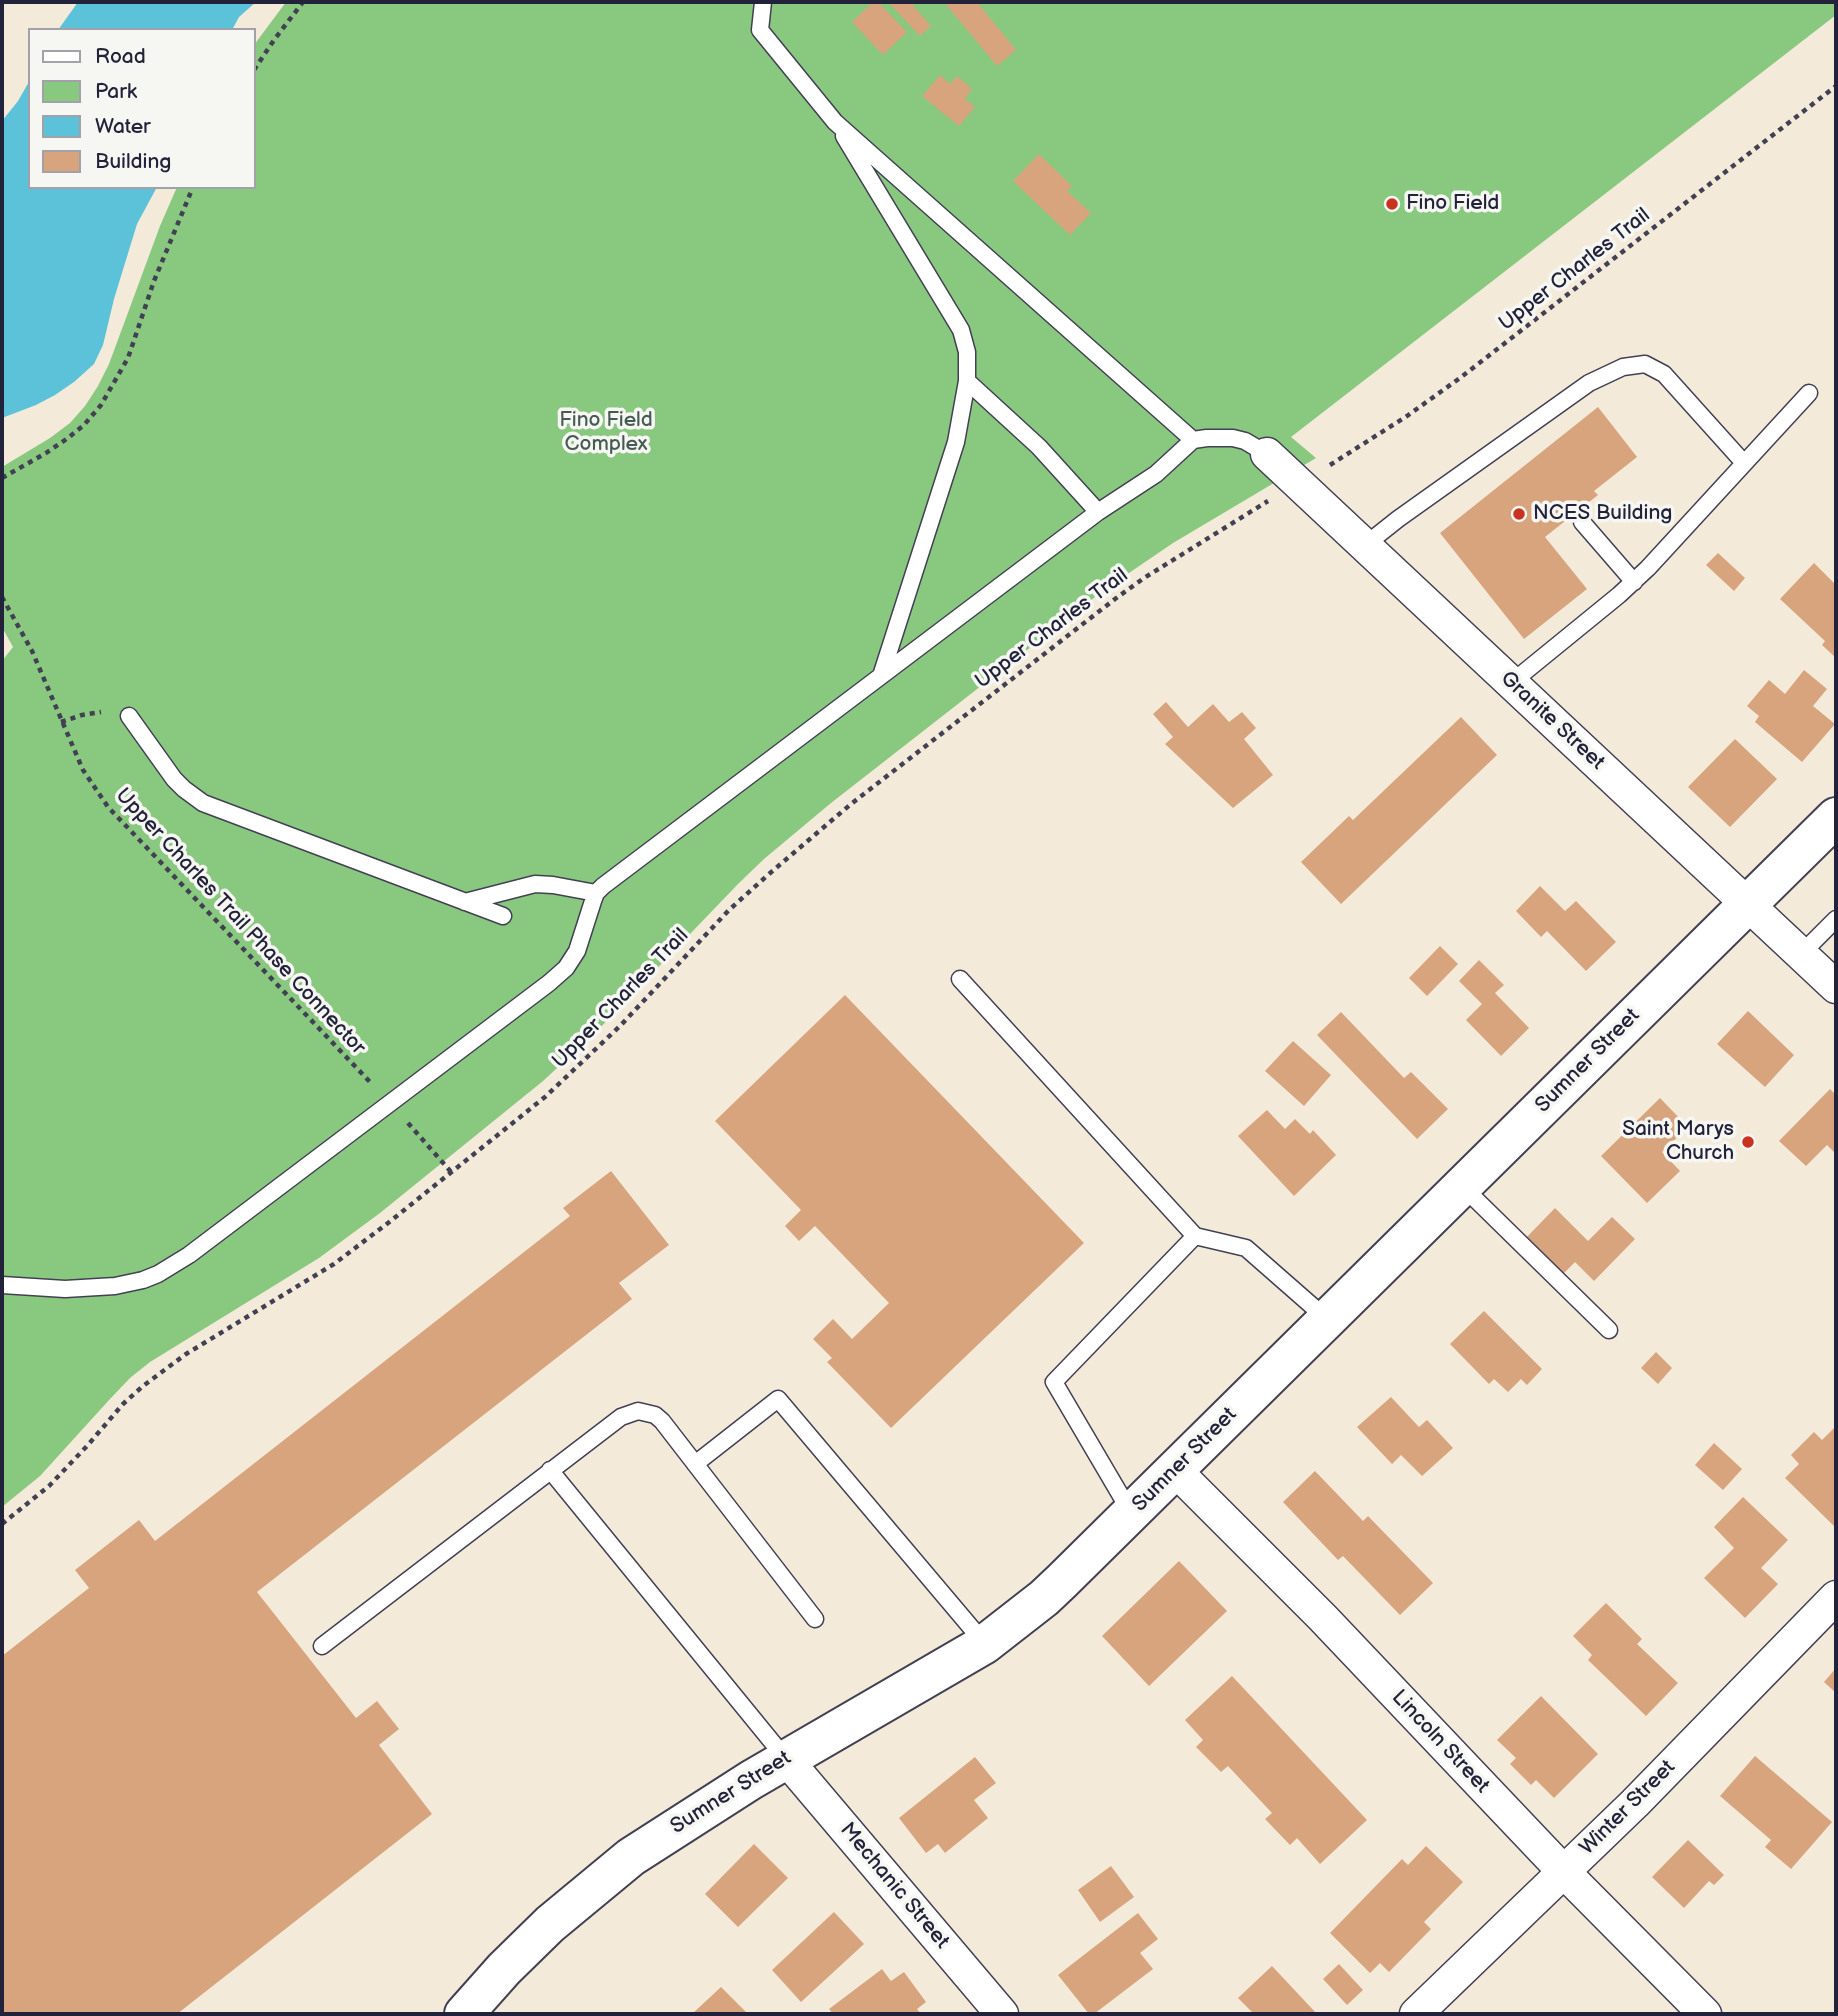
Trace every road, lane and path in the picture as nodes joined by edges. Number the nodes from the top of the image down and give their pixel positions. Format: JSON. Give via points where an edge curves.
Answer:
{"nodes":[{"id":1,"x":303,"y":2,"type":"edge"},
{"id":2,"x":763,"y":2,"type":"edge"},
{"id":3,"x":256,"y":67,"type":"edge"},
{"id":4,"x":1836,"y":86,"type":"edge"},
{"id":5,"x":835,"y":122,"type":"junction"},
{"id":6,"x":192,"y":189,"type":"edge"},
{"id":7,"x":967,"y":381,"type":"junction"},
{"id":8,"x":1809,"y":393,"type":"dead end"},
{"id":9,"x":1193,"y":440,"type":"junction"},
{"id":10,"x":1267,"y":454,"type":"joint"},
{"id":11,"x":1744,"y":463,"type":"junction"},
{"id":12,"x":1325,"y":468,"type":"dead end"},
{"id":13,"x":2,"y":478,"type":"edge"},
{"id":14,"x":1268,"y":501,"type":"dead end"},
{"id":15,"x":1098,"y":512,"type":"junction"},
{"id":16,"x":1582,"y":522,"type":"dead end"},
{"id":17,"x":1364,"y":546,"type":"junction"},
{"id":18,"x":1634,"y":582,"type":"junction"},
{"id":19,"x":2,"y":597,"type":"edge"},
{"id":20,"x":881,"y":676,"type":"junction"},
{"id":21,"x":1511,"y":683,"type":"junction"},
{"id":22,"x":129,"y":716,"type":"joint"},
{"id":23,"x":61,"y":722,"type":"junction"},
{"id":24,"x":1836,"y":817,"type":"edge"},
{"id":25,"x":596,"y":893,"type":"junction"},
{"id":26,"x":465,"y":902,"type":"junction"},
{"id":27,"x":1748,"y":904,"type":"junction"},
{"id":28,"x":503,"y":916,"type":"dead end"},
{"id":29,"x":1836,"y":919,"type":"edge"},
{"id":30,"x":1801,"y":954,"type":"junction"},
{"id":31,"x":960,"y":979,"type":"dead end"},
{"id":32,"x":1836,"y":987,"type":"edge"},
{"id":33,"x":391,"y":1104,"type":"junction"},
{"id":34,"x":451,"y":1172,"type":"junction"},
{"id":35,"x":1462,"y":1186,"type":"junction"},
{"id":36,"x":1195,"y":1236,"type":"junction"},
{"id":37,"x":2,"y":1285,"type":"edge"},
{"id":38,"x":1327,"y":1319,"type":"junction"},
{"id":39,"x":1608,"y":1330,"type":"dead end"},
{"id":40,"x":695,"y":1464,"type":"junction"},
{"id":41,"x":550,"y":1470,"type":"junction"},
{"id":42,"x":1175,"y":1470,"type":"junction"},
{"id":43,"x":1131,"y":1513,"type":"junction"},
{"id":44,"x":2,"y":1524,"type":"edge"},
{"id":45,"x":1836,"y":1597,"type":"edge"},
{"id":46,"x":815,"y":1619,"type":"dead end"},
{"id":47,"x":985,"y":1644,"type":"junction"},
{"id":48,"x":322,"y":1646,"type":"dead end"},
{"id":49,"x":786,"y":1759,"type":"junction"},
{"id":50,"x":1563,"y":1872,"type":"junction"},
{"id":51,"x":464,"y":2014,"type":"edge"},
{"id":52,"x":1002,"y":2014,"type":"edge"},
{"id":53,"x":1416,"y":2014,"type":"edge"},
{"id":54,"x":1705,"y":2014,"type":"edge"}],
"edges":[{"from":1,"to":3,"type":"path"},
{"from":2,"to":5,"type":"lane","via":[[760,30]]},
{"from":4,"to":12,"type":"path","name":"Upper Charles Trail","via":[[1460,378]]},
{"from":5,"to":7,"type":"lane","via":[[961,330]]},
{"from":5,"to":9,"type":"lane"},
{"from":6,"to":13,"type":"path","via":[[128,358],[101,405],[68,438]]},
{"from":7,"to":15,"type":"lane","via":[[1039,447]]},
{"from":7,"to":20,"type":"lane","via":[[950,465]]},
{"from":8,"to":11,"type":"lane"},
{"from":9,"to":10,"type":"lane","via":[[1233,438]]},
{"from":9,"to":15,"type":"lane","via":[[1156,474]]},
{"from":10,"to":17,"type":"street","name":"Granite Street"},
{"from":11,"to":17,"type":"lane","via":[[1664,374],[1645,363],[1623,367],[1590,383]]},
{"from":11,"to":18,"type":"lane"},
{"from":14,"to":34,"type":"path","name":"Upper Charles Trail","via":[[1115,599],[841,812],[729,910],[557,1087]]},
{"from":15,"to":20,"type":"lane"},
{"from":16,"to":18,"type":"lane"},
{"from":17,"to":21,"type":"street","name":"Granite Street"},
{"from":18,"to":21,"type":"lane"},
{"from":19,"to":23,"type":"path","name":"Upper Charles Trail Phase Connector","via":[[32,651]]},
{"from":20,"to":25,"type":"lane"},
{"from":21,"to":27,"type":"street","name":"Granite Street"},
{"from":22,"to":23,"type":"path","via":[[96,712]]},
{"from":22,"to":26,"type":"lane","via":[[174,779],[203,803]]},
{"from":23,"to":33,"type":"path","name":"Upper Charles Trail Phase Connector","via":[[83,770],[108,807]]},
{"from":24,"to":27,"type":"street","name":"Sumner Street"},
{"from":25,"to":26,"type":"lane","via":[[544,883]]},
{"from":25,"to":33,"type":"lane","via":[[582,940],[566,968]]},
{"from":26,"to":28,"type":"lane"},
{"from":27,"to":30,"type":"street","name":"Granite Street"},
{"from":27,"to":35,"type":"street","name":"Sumner Street"},
{"from":29,"to":30,"type":"lane"},
{"from":30,"to":32,"type":"street","name":"Granite Street"},
{"from":31,"to":36,"type":"lane"},
{"from":33,"to":34,"type":"path","name":"Upper Charles Trail Phase Connector"},
{"from":33,"to":37,"type":"lane","via":[[204,1245],[158,1274],[116,1286],[82,1289]]},
{"from":34,"to":44,"type":"path","name":"Upper Charles Trail","via":[[319,1275],[187,1354],[143,1386],[49,1486]]},
{"from":35,"to":38,"type":"street","name":"Sumner Street"},
{"from":35,"to":39,"type":"lane"},
{"from":36,"to":38,"type":"lane","via":[[1246,1248]]},
{"from":36,"to":43,"type":"lane","via":[[1054,1382]]},
{"from":38,"to":42,"type":"street","name":"Sumner Street"},
{"from":40,"to":41,"type":"lane","via":[[662,1421],[638,1410],[621,1417]]},
{"from":40,"to":46,"type":"lane"},
{"from":40,"to":47,"type":"lane","via":[[778,1399]]},
{"from":41,"to":48,"type":"lane"},
{"from":41,"to":49,"type":"lane"},
{"from":42,"to":43,"type":"street","name":"Sumner Street"},
{"from":42,"to":50,"type":"street","name":"Lincoln Street","via":[[1323,1618]]},
{"from":43,"to":47,"type":"street","name":"Sumner Street","via":[[1062,1581]]},
{"from":45,"to":50,"type":"street","name":"Winter Street"},
{"from":47,"to":49,"type":"street","name":"Sumner Street"},
{"from":49,"to":51,"type":"street","name":"Sumner Street","via":[[604,1878],[550,1924]]},
{"from":49,"to":52,"type":"street","name":"Mechanic Street"},
{"from":50,"to":53,"type":"street","name":"Winter Street"},
{"from":50,"to":54,"type":"street","name":"Lincoln Street"}]}
